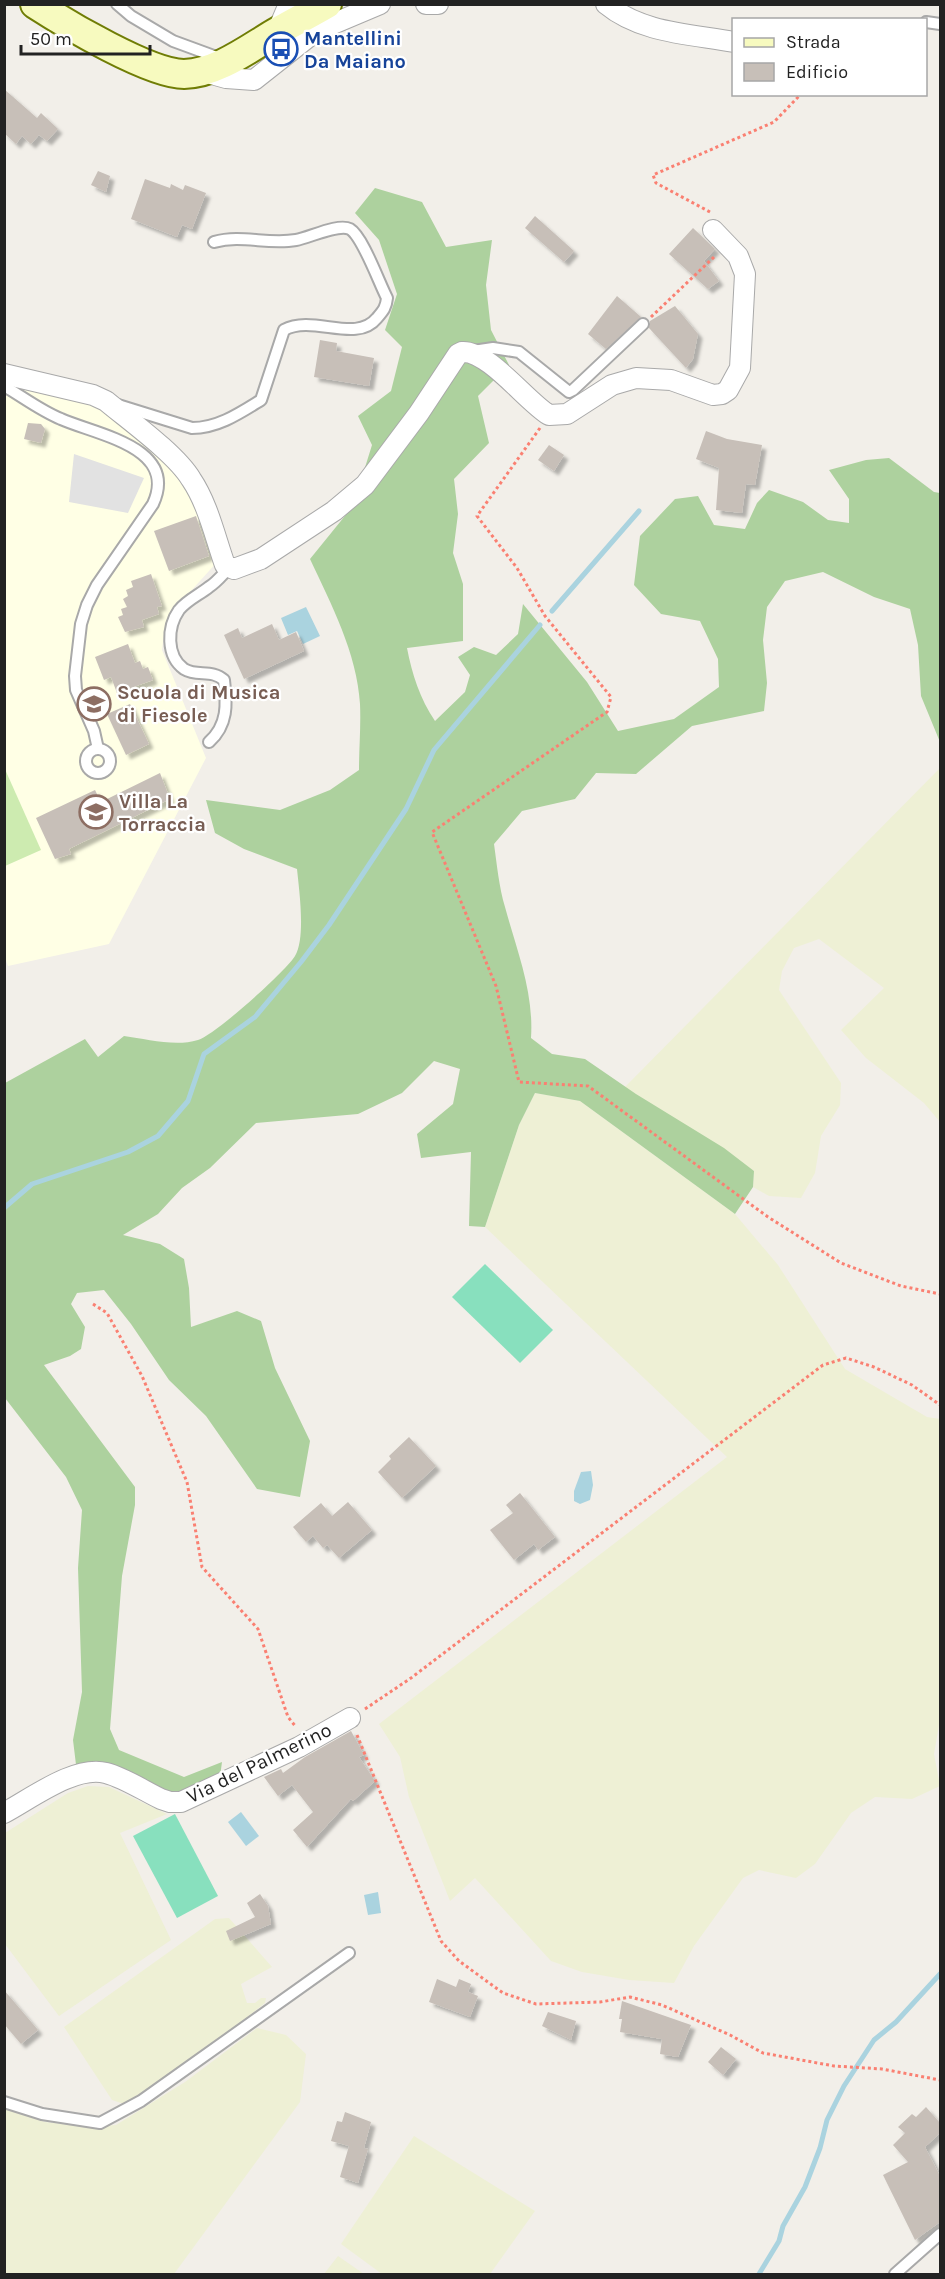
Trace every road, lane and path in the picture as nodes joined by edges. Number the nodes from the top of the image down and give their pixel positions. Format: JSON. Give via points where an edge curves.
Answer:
{"nodes":[{"id":1,"x":35,"y":4,"type":"edge"},
{"id":2,"x":117,"y":4,"type":"edge"},
{"id":3,"x":289,"y":4,"type":"edge"},
{"id":4,"x":327,"y":4,"type":"edge"},
{"id":5,"x":380,"y":4,"type":"edge"},
{"id":6,"x":426,"y":4,"type":"edge"},
{"id":7,"x":438,"y":4,"type":"edge"},
{"id":8,"x":606,"y":4,"type":"edge"},
{"id":9,"x":277,"y":32,"type":"junction"},
{"id":10,"x":732,"y":42,"type":"edge"},
{"id":11,"x":228,"y":61,"type":"junction"},
{"id":12,"x":201,"y":71,"type":"junction"},
{"id":13,"x":799,"y":96,"type":"edge"},
{"id":14,"x":713,"y":230,"type":"joint"},
{"id":15,"x":214,"y":242,"type":"dead end"},
{"id":16,"x":727,"y":244,"type":"junction"},
{"id":17,"x":643,"y":324,"type":"joint"},
{"id":18,"x":467,"y":352,"type":"junction"},
{"id":19,"x":5,"y":378,"type":"edge"},
{"id":20,"x":106,"y":401,"type":"junction"},
{"id":21,"x":549,"y":415,"type":"junction"},
{"id":22,"x":229,"y":568,"type":"junction"},
{"id":23,"x":209,"y":742,"type":"dead end"},
{"id":24,"x":98,"y":749,"type":"dead end"},
{"id":25,"x":940,"y":1294,"type":"edge"},
{"id":26,"x":93,"y":1304,"type":"dead end"},
{"id":27,"x":940,"y":1405,"type":"edge"},
{"id":28,"x":350,"y":1718,"type":"junction"},
{"id":29,"x":311,"y":1740,"type":"junction"},
{"id":30,"x":4,"y":1814,"type":"edge"},
{"id":31,"x":349,"y":1953,"type":"dead end"},
{"id":32,"x":940,"y":2080,"type":"edge"},
{"id":33,"x":4,"y":2102,"type":"edge"},
{"id":34,"x":940,"y":2234,"type":"edge"},
{"id":35,"x":895,"y":2274,"type":"edge"}],
"edges":[{"from":1,"to":12,"type":"main road","via":[[128,56],[165,71]]},
{"from":2,"to":11,"type":"lane","via":[[172,41]]},
{"from":3,"to":9,"type":"street"},
{"from":4,"to":9,"type":"main road"},
{"from":5,"to":12,"type":"street","via":[[316,31],[254,80]]},
{"from":6,"to":7,"type":"street"},
{"from":8,"to":10,"type":"street","via":[[646,26]]},
{"from":9,"to":11,"type":"main road"},
{"from":11,"to":12,"type":"main road"},
{"from":13,"to":14,"type":"path","via":[[774,122],[653,175],[656,183],[718,216],[719,224]]},
{"from":14,"to":16,"type":"street"},
{"from":15,"to":20,"type":"lane","via":[[234,237],[265,242],[296,240],[340,227],[350,229],[358,237],[387,298],[386,308],[361,330],[307,324],[284,330],[261,400],[202,428]]},
{"from":16,"to":17,"type":"path"},
{"from":16,"to":21,"type":"street","via":[[738,256],[745,274],[740,368],[728,390],[713,394],[671,380],[636,378],[612,385],[567,414]]},
{"from":17,"to":18,"type":"lane","via":[[570,392],[519,352],[494,348]]},
{"from":18,"to":21,"type":"street","via":[[502,374]]},
{"from":18,"to":22,"type":"street","via":[[458,354],[365,485],[334,511],[261,559],[241,568]]},
{"from":19,"to":20,"type":"street"},
{"from":19,"to":24,"type":"lane","via":[[60,419],[143,453],[159,481],[153,504],[97,585],[81,624],[76,690]]},
{"from":20,"to":22,"type":"street","via":[[191,478]]},
{"from":21,"to":25,"type":"path","via":[[477,516],[517,568],[545,616],[611,697],[607,712],[432,832],[496,986],[519,1082],[588,1086],[768,1217],[841,1263],[901,1286]]},
{"from":22,"to":23,"type":"lane","via":[[212,586],[185,604],[171,632],[172,653],[184,669],[212,673],[224,680],[225,717]]},
{"from":26,"to":29,"type":"path","via":[[107,1313],[142,1376],[187,1482],[202,1567],[258,1629],[288,1717]]},
{"from":27,"to":28,"type":"path","via":[[912,1385],[874,1367],[846,1358],[823,1365],[411,1678]]},
{"from":28,"to":29,"type":"street","name":"Via del Palmerino"},
{"from":28,"to":32,"type":"path","via":[[441,1941],[459,1961],[503,1993],[536,2004],[630,1997],[662,2005],[763,2053]]},
{"from":29,"to":30,"type":"street","name":"Via del Palmerino","via":[[181,1802],[161,1799],[108,1773],[92,1771],[77,1773]]},
{"from":31,"to":33,"type":"lane","via":[[141,2101],[100,2123],[42,2114]]},
{"from":34,"to":35,"type":"lane"}]}
